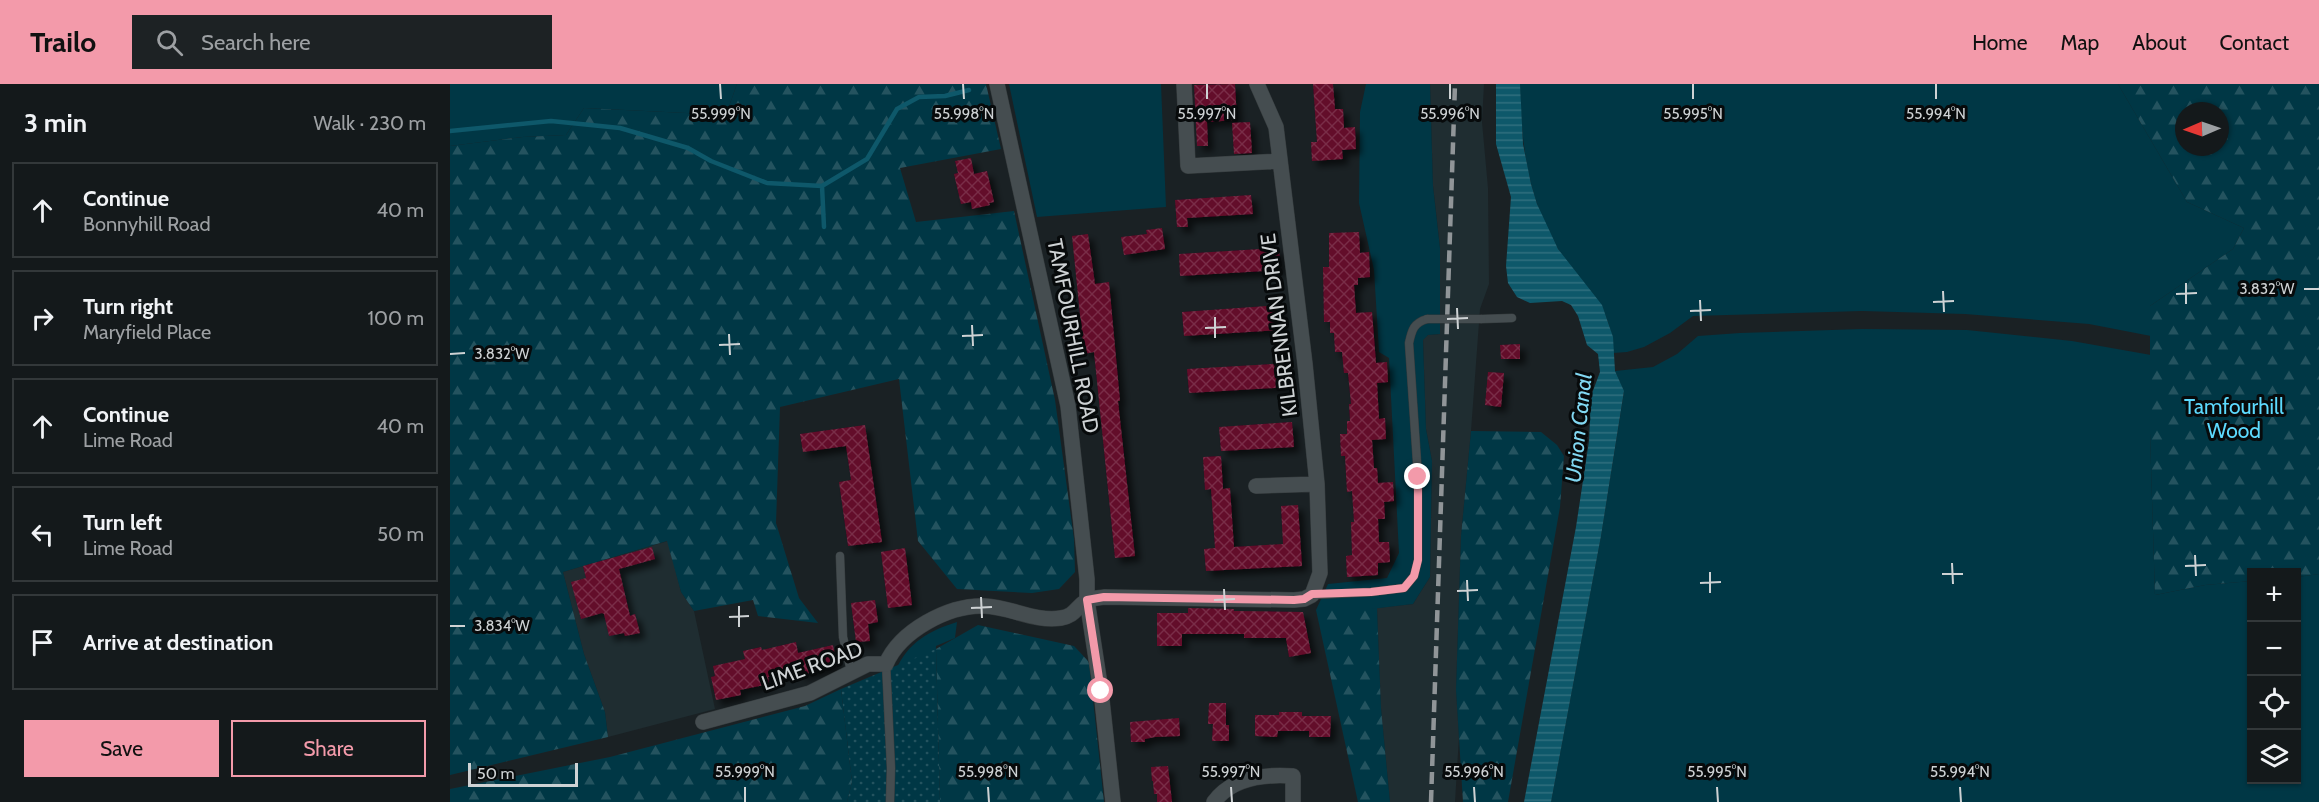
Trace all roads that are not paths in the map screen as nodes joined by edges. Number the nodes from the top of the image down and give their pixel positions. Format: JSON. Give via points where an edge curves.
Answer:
{"nodes":[{"id":1,"x":998,"y":84,"type":"edge"},
{"id":2,"x":1184,"y":84,"type":"edge"},
{"id":3,"x":1257,"y":84,"type":"edge"},
{"id":4,"x":1280,"y":161,"type":"junction"},
{"id":5,"x":1512,"y":318,"type":"dead end"},
{"id":6,"x":1317,"y":484,"type":"junction"},
{"id":7,"x":1256,"y":486,"type":"dead end"},
{"id":8,"x":840,"y":556,"type":"dead end"},
{"id":9,"x":1312,"y":594,"type":"junction"},
{"id":10,"x":1087,"y":600,"type":"junction"},
{"id":11,"x":886,"y":664,"type":"junction"},
{"id":12,"x":851,"y":671,"type":"junction"},
{"id":13,"x":703,"y":722,"type":"dead end"},
{"id":14,"x":890,"y":802,"type":"edge"},
{"id":15,"x":1113,"y":802,"type":"edge"},
{"id":16,"x":1214,"y":802,"type":"edge"},
{"id":17,"x":1293,"y":802,"type":"edge"}],
"edges":[{"from":1,"to":10,"type":"street","name":"TAMFOURHILL ROAD","via":[[1068,406]]},
{"from":2,"to":4,"type":"street","via":[[1188,166]]},
{"from":3,"to":4,"type":"street","name":"KILBRENNAN DRIVE","via":[[1276,127]]},
{"from":4,"to":6,"type":"street","name":"KILBRENNAN DRIVE"},
{"from":5,"to":9,"type":"lane","bridge":true,"via":[[1417,322],[1409,343],[1418,477],[1418,560],[1414,576],[1404,588]]},
{"from":6,"to":7,"type":"street"},
{"from":6,"to":9,"type":"street","name":"KILBRENNAN DRIVE","via":[[1320,573]]},
{"from":8,"to":12,"type":"lane","via":[[843,636]]},
{"from":9,"to":10,"type":"street","via":[[1294,600]]},
{"from":10,"to":11,"type":"street","name":"LIME ROAD","via":[[1072,616],[1060,618],[1041,619],[984,606],[962,609],[917,629],[889,656]]},
{"from":10,"to":15,"type":"street","name":"TAMFOURHILL ROAD"},
{"from":11,"to":12,"type":"street","name":"LIME ROAD","via":[[868,664]]},
{"from":11,"to":14,"type":"lane"},
{"from":12,"to":13,"type":"street","name":"LIME ROAD","via":[[810,693]]},
{"from":16,"to":17,"type":"street","via":[[1221,791],[1238,782],[1270,774],[1293,776]]}]}
